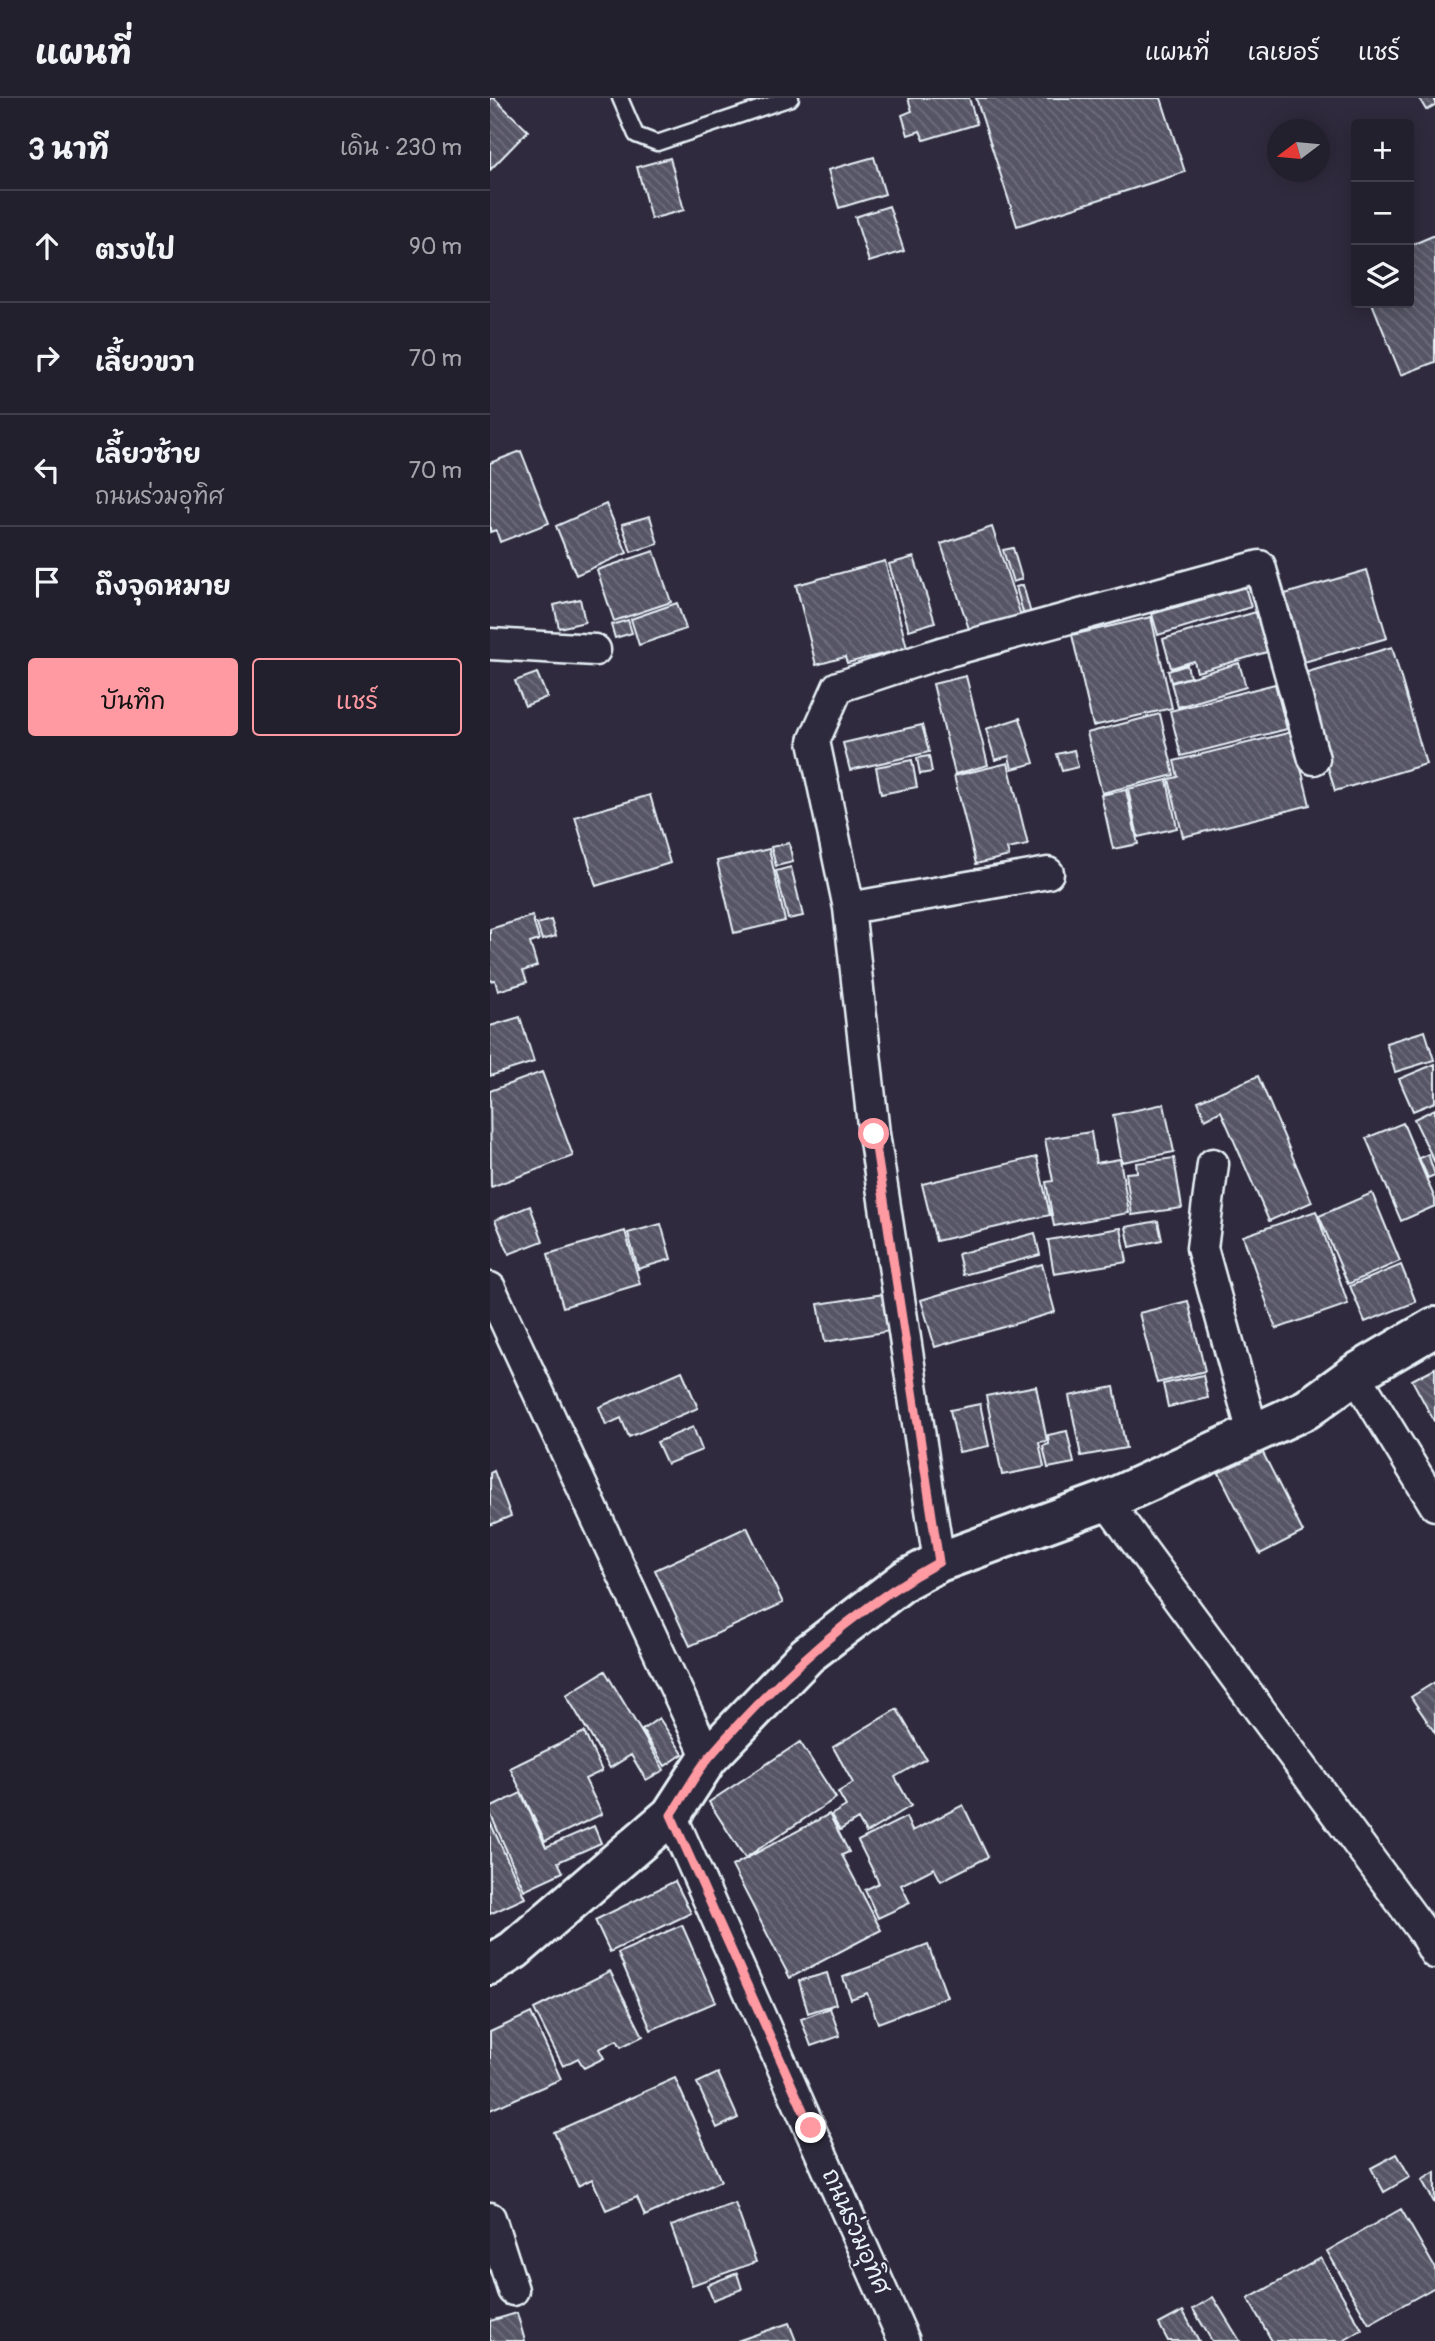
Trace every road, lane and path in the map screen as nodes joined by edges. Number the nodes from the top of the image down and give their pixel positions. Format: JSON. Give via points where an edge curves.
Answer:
{"nodes":[{"id":1,"x":620,"y":98,"type":"edge"},
{"id":2,"x":790,"y":98,"type":"edge"},
{"id":3,"x":490,"y":644,"type":"edge"},
{"id":4,"x":595,"y":650,"type":"dead end"},
{"id":5,"x":1314,"y":759,"type":"dead end"},
{"id":6,"x":1048,"y":873,"type":"dead end"},
{"id":7,"x":849,"y":908,"type":"junction"},
{"id":8,"x":1213,"y":1164,"type":"dead end"},
{"id":9,"x":490,"y":1288,"type":"edge"},
{"id":10,"x":1435,"y":1327,"type":"edge"},
{"id":11,"x":1355,"y":1374,"type":"junction"},
{"id":12,"x":1253,"y":1433,"type":"junction"},
{"id":13,"x":1106,"y":1501,"type":"junction"},
{"id":14,"x":1435,"y":1505,"type":"edge"},
{"id":15,"x":939,"y":1562,"type":"junction"},
{"id":16,"x":708,"y":1758,"type":"junction"},
{"id":17,"x":671,"y":1815,"type":"junction"},
{"id":18,"x":1435,"y":1953,"type":"edge"},
{"id":19,"x":490,"y":1965,"type":"edge"},
{"id":20,"x":490,"y":2218,"type":"edge"},
{"id":21,"x":513,"y":2290,"type":"dead end"},
{"id":22,"x":904,"y":2341,"type":"edge"}],
"edges":[{"from":1,"to":2,"type":"lane","via":[[636,135],[657,143]]},
{"from":3,"to":4,"type":"street"},
{"from":5,"to":7,"type":"street","via":[[1260,566],[941,653],[838,687],[814,741]]},
{"from":6,"to":7,"type":"street"},
{"from":7,"to":15,"type":"street","via":[[874,1134]]},
{"from":8,"to":12,"type":"street","via":[[1202,1248]]},
{"from":9,"to":16,"type":"street"},
{"from":10,"to":11,"type":"street"},
{"from":11,"to":12,"type":"street","via":[[1307,1409]]},
{"from":11,"to":14,"type":"street"},
{"from":12,"to":13,"type":"street"},
{"from":13,"to":15,"type":"street"},
{"from":13,"to":18,"type":"street"},
{"from":15,"to":16,"type":"street","via":[[905,1580],[807,1655]]},
{"from":16,"to":17,"type":"street"},
{"from":17,"to":19,"type":"street","via":[[514,1950]]},
{"from":17,"to":22,"type":"street","name":"ถนนร่วมอุทิศ"},
{"from":20,"to":21,"type":"street"}]}
